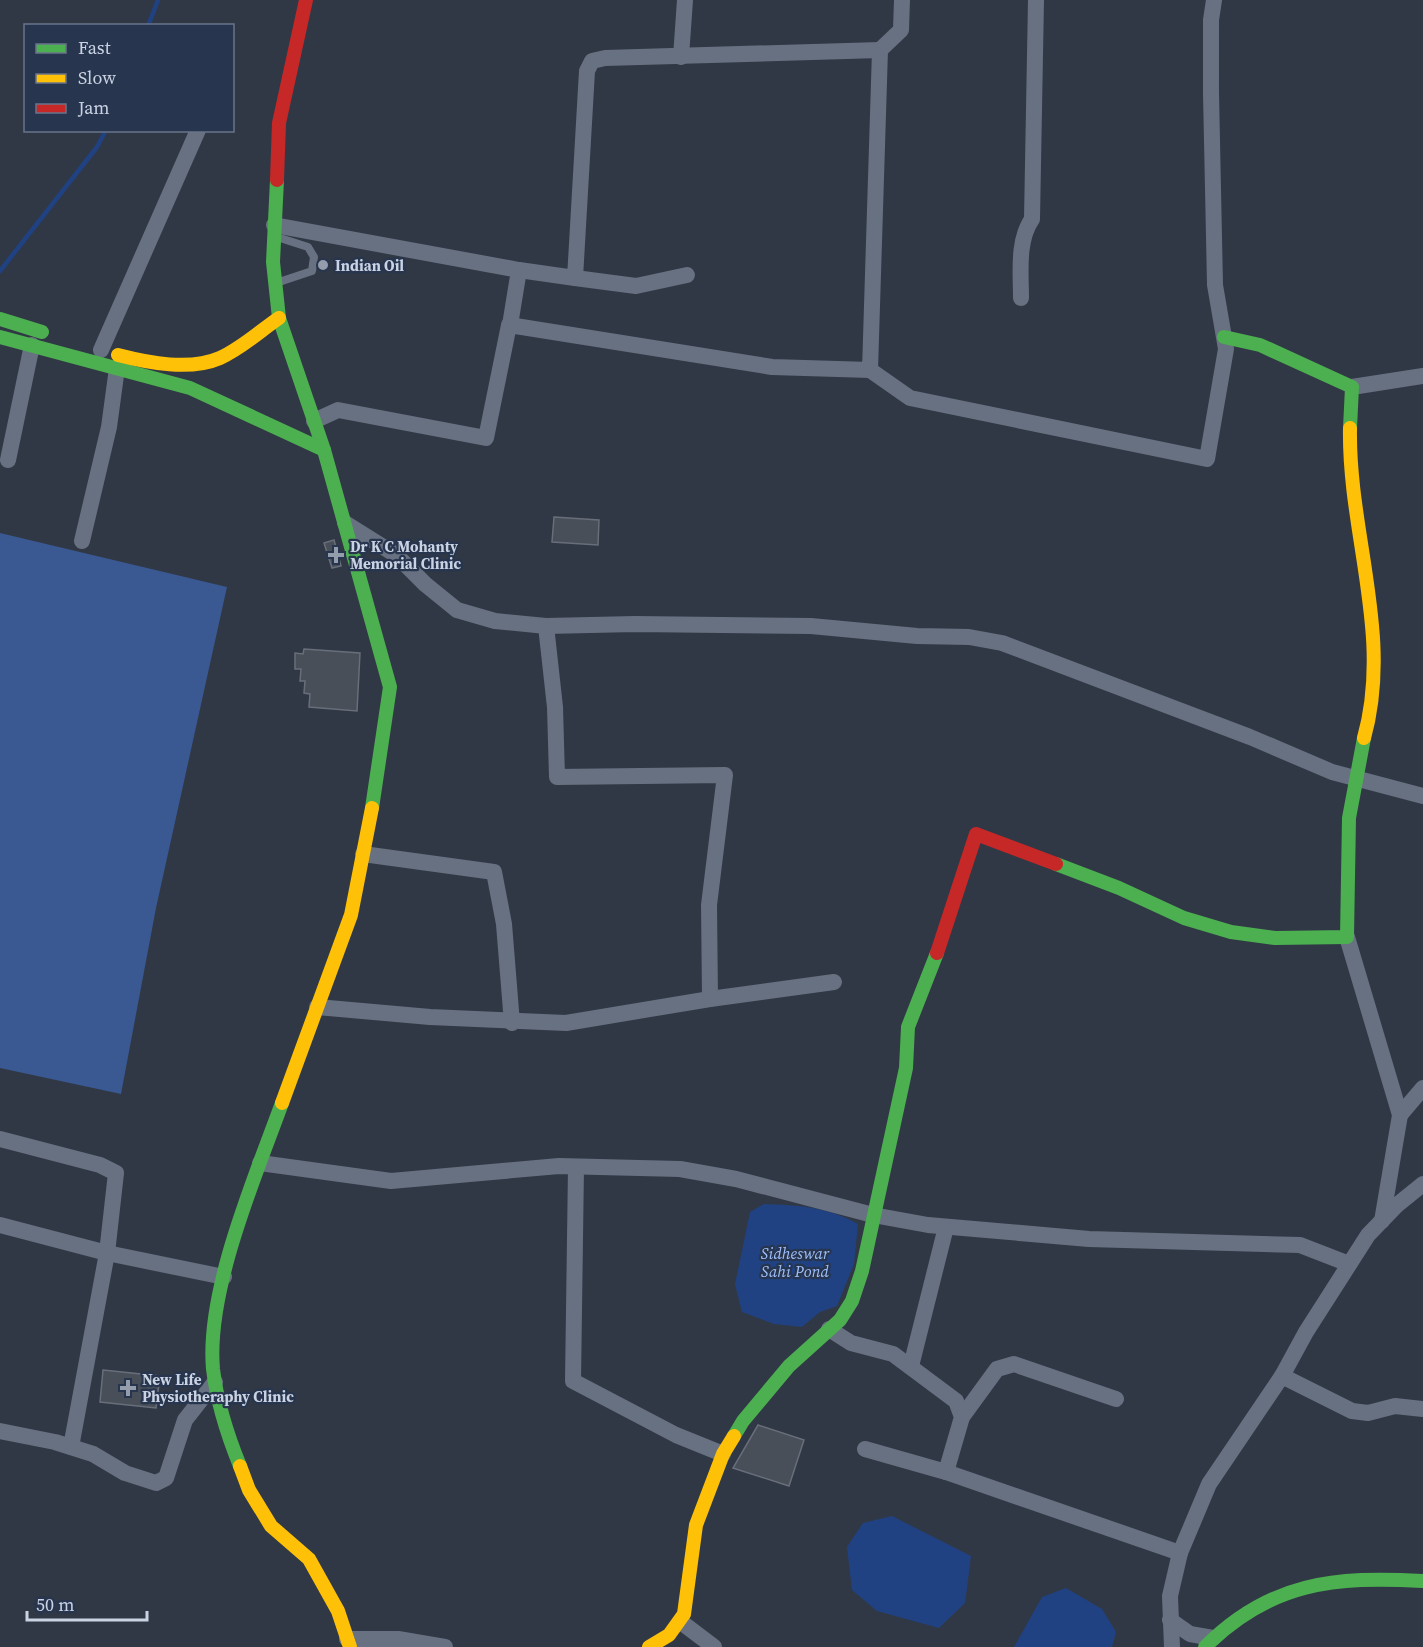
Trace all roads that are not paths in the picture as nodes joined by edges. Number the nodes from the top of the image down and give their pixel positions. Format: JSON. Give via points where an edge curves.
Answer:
{"nodes":[{"id":1,"x":306,"y":0,"type":"edge"},
{"id":2,"x":685,"y":0,"type":"edge"},
{"id":3,"x":902,"y":0,"type":"edge"},
{"id":4,"x":1036,"y":0,"type":"edge"},
{"id":5,"x":1214,"y":0,"type":"edge"},
{"id":6,"x":880,"y":50,"type":"junction"},
{"id":7,"x":681,"y":57,"type":"junction"},
{"id":8,"x":197,"y":132,"type":"edge"},
{"id":9,"x":274,"y":230,"type":"junction"},
{"id":10,"x":519,"y":270,"type":"junction"},
{"id":11,"x":687,"y":275,"type":"dead end"},
{"id":12,"x":575,"y":278,"type":"junction"},
{"id":13,"x":275,"y":282,"type":"junction"},
{"id":14,"x":1021,"y":298,"type":"dead end"},
{"id":15,"x":279,"y":318,"type":"junction"},
{"id":16,"x":0,"y":319,"type":"edge"},
{"id":17,"x":510,"y":325,"type":"junction"},
{"id":18,"x":56,"y":336,"type":"dead end"},
{"id":19,"x":0,"y":337,"type":"edge"},
{"id":20,"x":1224,"y":337,"type":"junction"},
{"id":21,"x":78,"y":343,"type":"dead end"},
{"id":22,"x":32,"y":345,"type":"junction"},
{"id":23,"x":101,"y":350,"type":"junction"},
{"id":24,"x":117,"y":368,"type":"junction"},
{"id":25,"x":870,"y":370,"type":"junction"},
{"id":26,"x":1423,"y":376,"type":"edge"},
{"id":27,"x":1352,"y":387,"type":"junction"},
{"id":28,"x":314,"y":421,"type":"junction"},
{"id":29,"x":324,"y":450,"type":"junction"},
{"id":30,"x":8,"y":460,"type":"dead end"},
{"id":31,"x":345,"y":524,"type":"junction"},
{"id":32,"x":82,"y":542,"type":"dead end"},
{"id":33,"x":546,"y":626,"type":"junction"},
{"id":34,"x":1354,"y":777,"type":"junction"},
{"id":35,"x":1423,"y":796,"type":"edge"},
{"id":36,"x":363,"y":854,"type":"junction"},
{"id":37,"x":1347,"y":937,"type":"junction"},
{"id":38,"x":834,"y":982,"type":"dead end"},
{"id":39,"x":710,"y":999,"type":"junction"},
{"id":40,"x":317,"y":1007,"type":"junction"},
{"id":41,"x":512,"y":1023,"type":"junction"},
{"id":42,"x":1423,"y":1088,"type":"edge"},
{"id":43,"x":1400,"y":1115,"type":"junction"},
{"id":44,"x":0,"y":1139,"type":"edge"},
{"id":45,"x":260,"y":1163,"type":"junction"},
{"id":46,"x":576,"y":1167,"type":"junction"},
{"id":47,"x":1423,"y":1184,"type":"edge"},
{"id":48,"x":873,"y":1215,"type":"junction"},
{"id":49,"x":1382,"y":1221,"type":"junction"},
{"id":50,"x":0,"y":1225,"type":"edge"},
{"id":51,"x":946,"y":1227,"type":"junction"},
{"id":52,"x":107,"y":1253,"type":"junction"},
{"id":53,"x":1349,"y":1264,"type":"junction"},
{"id":54,"x":224,"y":1277,"type":"junction"},
{"id":55,"x":829,"y":1329,"type":"junction"},
{"id":56,"x":911,"y":1366,"type":"junction"},
{"id":57,"x":1282,"y":1376,"type":"junction"},
{"id":58,"x":215,"y":1382,"type":"junction"},
{"id":59,"x":1116,"y":1399,"type":"dead end"},
{"id":60,"x":1423,"y":1409,"type":"edge"},
{"id":61,"x":962,"y":1417,"type":"junction"},
{"id":62,"x":0,"y":1431,"type":"edge"},
{"id":63,"x":71,"y":1447,"type":"junction"},
{"id":64,"x":865,"y":1449,"type":"dead end"},
{"id":65,"x":723,"y":1454,"type":"junction"},
{"id":66,"x":946,"y":1472,"type":"junction"},
{"id":67,"x":1180,"y":1553,"type":"junction"},
{"id":68,"x":1423,"y":1581,"type":"edge"},
{"id":69,"x":1170,"y":1620,"type":"junction"},
{"id":70,"x":681,"y":1622,"type":"junction"},
{"id":71,"x":349,"y":1643,"type":"edge"},
{"id":72,"x":1209,"y":1643,"type":"edge"},
{"id":73,"x":445,"y":1647,"type":"edge"},
{"id":74,"x":649,"y":1647,"type":"edge"},
{"id":75,"x":714,"y":1647,"type":"edge"},
{"id":76,"x":1172,"y":1647,"type":"edge"}],
"edges":[{"from":1,"to":9,"type":"street","via":[[279,123]]},
{"from":2,"to":7,"type":"street"},
{"from":3,"to":6,"type":"street","via":[[901,30]]},
{"from":4,"to":14,"type":"street","via":[[1032,219],[1024,230]]},
{"from":5,"to":20,"type":"street","via":[[1211,93],[1215,285]]},
{"from":6,"to":7,"type":"street"},
{"from":6,"to":25,"type":"street"},
{"from":7,"to":12,"type":"street","via":[[605,58],[592,62],[587,71]]},
{"from":8,"to":23,"type":"street"},
{"from":9,"to":10,"type":"street"},
{"from":9,"to":13,"type":"street"},
{"from":9,"to":13,"type":"lane","via":[[312,250],[314,257],[312,272]]},
{"from":10,"to":12,"type":"street"},
{"from":10,"to":17,"type":"street"},
{"from":11,"to":12,"type":"street","via":[[636,286]]},
{"from":13,"to":15,"type":"street"},
{"from":15,"to":23,"type":"street","via":[[218,360],[187,363],[130,359]]},
{"from":15,"to":28,"type":"street"},
{"from":16,"to":18,"type":"street"},
{"from":17,"to":25,"type":"street","via":[[772,367]]},
{"from":17,"to":28,"type":"street","via":[[486,438],[338,410]]},
{"from":19,"to":22,"type":"street"},
{"from":20,"to":25,"type":"street","via":[[1226,349],[1208,459],[910,398]]},
{"from":20,"to":27,"type":"street","via":[[1260,345]]},
{"from":21,"to":23,"type":"street"},
{"from":22,"to":24,"type":"street"},
{"from":22,"to":30,"type":"street"},
{"from":24,"to":29,"type":"street","via":[[190,388]]},
{"from":24,"to":32,"type":"street","via":[[109,427]]},
{"from":26,"to":27,"type":"street"},
{"from":27,"to":34,"type":"street","via":[[1352,495],[1374,639],[1375,682],[1371,715]]},
{"from":28,"to":29,"type":"street"},
{"from":29,"to":31,"type":"street"},
{"from":31,"to":33,"type":"street","via":[[396,555],[457,610],[495,621]]},
{"from":31,"to":36,"type":"street","via":[[390,687]]},
{"from":33,"to":34,"type":"street","via":[[811,626],[991,641],[1251,737],[1332,772]]},
{"from":33,"to":39,"type":"street","via":[[555,707],[557,777],[725,775],[709,905]]},
{"from":34,"to":35,"type":"street"},
{"from":34,"to":37,"type":"street","via":[[1348,833]]},
{"from":36,"to":40,"type":"street","via":[[351,915]]},
{"from":36,"to":41,"type":"street","via":[[494,873],[504,924]]},
{"from":37,"to":43,"type":"street"},
{"from":37,"to":48,"type":"street","via":[[1275,938],[1231,932],[1184,918],[1119,888],[976,834],[943,937],[908,1027],[906,1068]]},
{"from":38,"to":39,"type":"street"},
{"from":39,"to":41,"type":"street","via":[[566,1023]]},
{"from":40,"to":41,"type":"street"},
{"from":40,"to":45,"type":"street"},
{"from":42,"to":43,"type":"street"},
{"from":43,"to":49,"type":"street"},
{"from":44,"to":52,"type":"street","via":[[100,1165],[116,1173]]},
{"from":45,"to":46,"type":"street","via":[[391,1181]]},
{"from":45,"to":54,"type":"street"},
{"from":46,"to":48,"type":"street","via":[[691,1171]]},
{"from":46,"to":65,"type":"street","via":[[573,1381],[676,1435]]},
{"from":47,"to":49,"type":"street"},
{"from":48,"to":51,"type":"street"},
{"from":48,"to":55,"type":"street","via":[[852,1301]]},
{"from":49,"to":53,"type":"street"},
{"from":50,"to":52,"type":"street"},
{"from":51,"to":53,"type":"street","via":[[1089,1239],[1300,1245]]},
{"from":51,"to":56,"type":"street"},
{"from":52,"to":54,"type":"street"},
{"from":52,"to":63,"type":"street"},
{"from":53,"to":57,"type":"street"},
{"from":54,"to":58,"type":"street","via":[[217,1300]]},
{"from":55,"to":56,"type":"street","via":[[851,1343],[894,1354]]},
{"from":55,"to":65,"type":"street","via":[[789,1366],[743,1421]]},
{"from":56,"to":61,"type":"street","via":[[956,1401]]},
{"from":57,"to":60,"type":"street","via":[[1352,1411],[1368,1413],[1395,1406]]},
{"from":57,"to":67,"type":"street","via":[[1209,1484]]},
{"from":58,"to":63,"type":"street","via":[[185,1420],[166,1478],[156,1483]]},
{"from":58,"to":71,"type":"street","via":[[222,1421],[249,1490],[271,1526],[309,1559],[338,1611]]},
{"from":59,"to":61,"type":"street","via":[[1014,1364],[997,1369]]},
{"from":61,"to":66,"type":"street"},
{"from":62,"to":63,"type":"street"},
{"from":64,"to":66,"type":"street"},
{"from":65,"to":70,"type":"street","via":[[696,1525]]},
{"from":66,"to":67,"type":"street"},
{"from":67,"to":69,"type":"street","via":[[1170,1596]]},
{"from":68,"to":72,"type":"street","via":[[1344,1581],[1280,1594],[1226,1626]]},
{"from":69,"to":72,"type":"street"},
{"from":69,"to":76,"type":"street"},
{"from":70,"to":74,"type":"street"},
{"from":70,"to":75,"type":"street"},
{"from":71,"to":73,"type":"street","via":[[398,1639]]}]}
